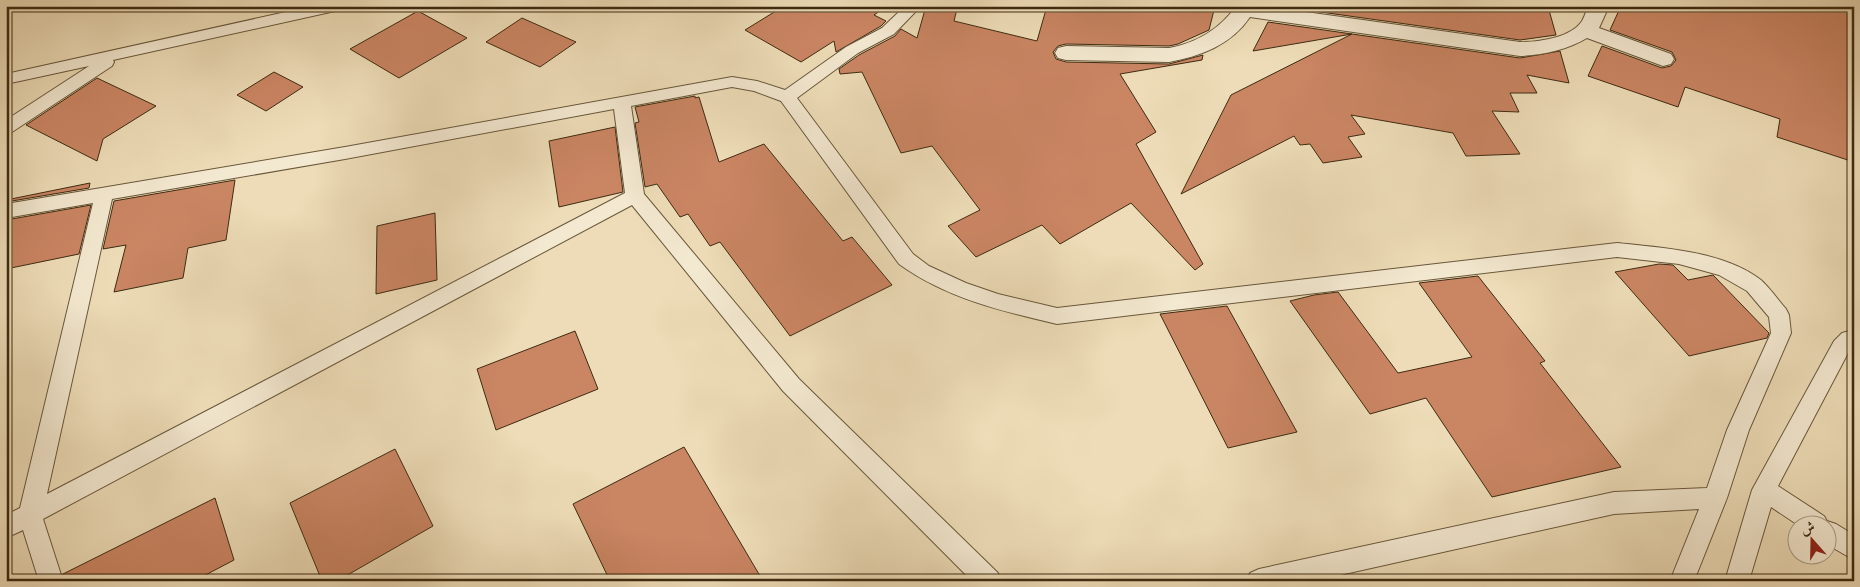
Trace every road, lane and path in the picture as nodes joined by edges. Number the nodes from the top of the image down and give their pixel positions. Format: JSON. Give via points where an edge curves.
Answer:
{"nodes":[{"id":1,"x":335,"y":6,"type":"edge"},
{"id":2,"x":914,"y":6,"type":"edge"},
{"id":3,"x":1600,"y":6,"type":"edge"},
{"id":4,"x":1246,"y":8,"type":"edge"},
{"id":5,"x":1585,"y":30,"type":"junction"},
{"id":6,"x":1066,"y":52,"type":"dead end"},
{"id":7,"x":116,"y":55,"type":"junction"},
{"id":8,"x":1663,"y":59,"type":"dead end"},
{"id":9,"x":6,"y":79,"type":"edge"},
{"id":10,"x":787,"y":97,"type":"junction"},
{"id":11,"x":622,"y":103,"type":"junction"},
{"id":12,"x":6,"y":128,"type":"edge"},
{"id":13,"x":104,"y":194,"type":"junction"},
{"id":14,"x":634,"y":196,"type":"junction"},
{"id":15,"x":6,"y":211,"type":"edge"},
{"id":16,"x":1854,"y":339,"type":"edge"},
{"id":17,"x":1764,"y":490,"type":"junction"},
{"id":18,"x":1715,"y":498,"type":"junction"},
{"id":19,"x":1801,"y":514,"type":"edge"},
{"id":20,"x":30,"y":515,"type":"junction"},
{"id":21,"x":6,"y":527,"type":"edge"},
{"id":22,"x":1838,"y":539,"type":"edge"},
{"id":23,"x":1854,"y":549,"type":"edge"},
{"id":24,"x":52,"y":581,"type":"edge"},
{"id":25,"x":989,"y":581,"type":"edge"},
{"id":26,"x":1259,"y":581,"type":"edge"},
{"id":27,"x":1682,"y":581,"type":"edge"},
{"id":28,"x":1737,"y":581,"type":"edge"}],
"edges":[{"from":1,"to":7,"type":"lane"},
{"from":2,"to":10,"type":"lane","via":[[888,31],[852,50]]},
{"from":3,"to":5,"type":"street"},
{"from":4,"to":5,"type":"street","via":[[1520,49],[1555,45]]},
{"from":4,"to":6,"type":"street","via":[[1224,33],[1184,53]]},
{"from":5,"to":8,"type":"street"},
{"from":7,"to":9,"type":"lane"},
{"from":7,"to":12,"type":"lane"},
{"from":10,"to":11,"type":"lane","via":[[757,86],[732,82]]},
{"from":10,"to":18,"type":"lane","via":[[906,259],[922,272],[984,298],[1058,316],[1617,250],[1679,257],[1725,269],[1754,286],[1779,315],[1781,333],[1738,430]]},
{"from":11,"to":13,"type":"lane"},
{"from":11,"to":14,"type":"lane"},
{"from":13,"to":15,"type":"lane"},
{"from":13,"to":20,"type":"lane"},
{"from":14,"to":20,"type":"lane"},
{"from":14,"to":25,"type":"lane","via":[[791,385]]},
{"from":16,"to":17,"type":"lane","via":[[1849,339],[1841,347]]},
{"from":17,"to":19,"type":"lane"},
{"from":17,"to":28,"type":"lane"},
{"from":18,"to":26,"type":"lane","via":[[1614,504]]},
{"from":18,"to":27,"type":"lane"},
{"from":20,"to":21,"type":"lane"},
{"from":20,"to":24,"type":"lane"},
{"from":22,"to":23,"type":"lane"}]}
